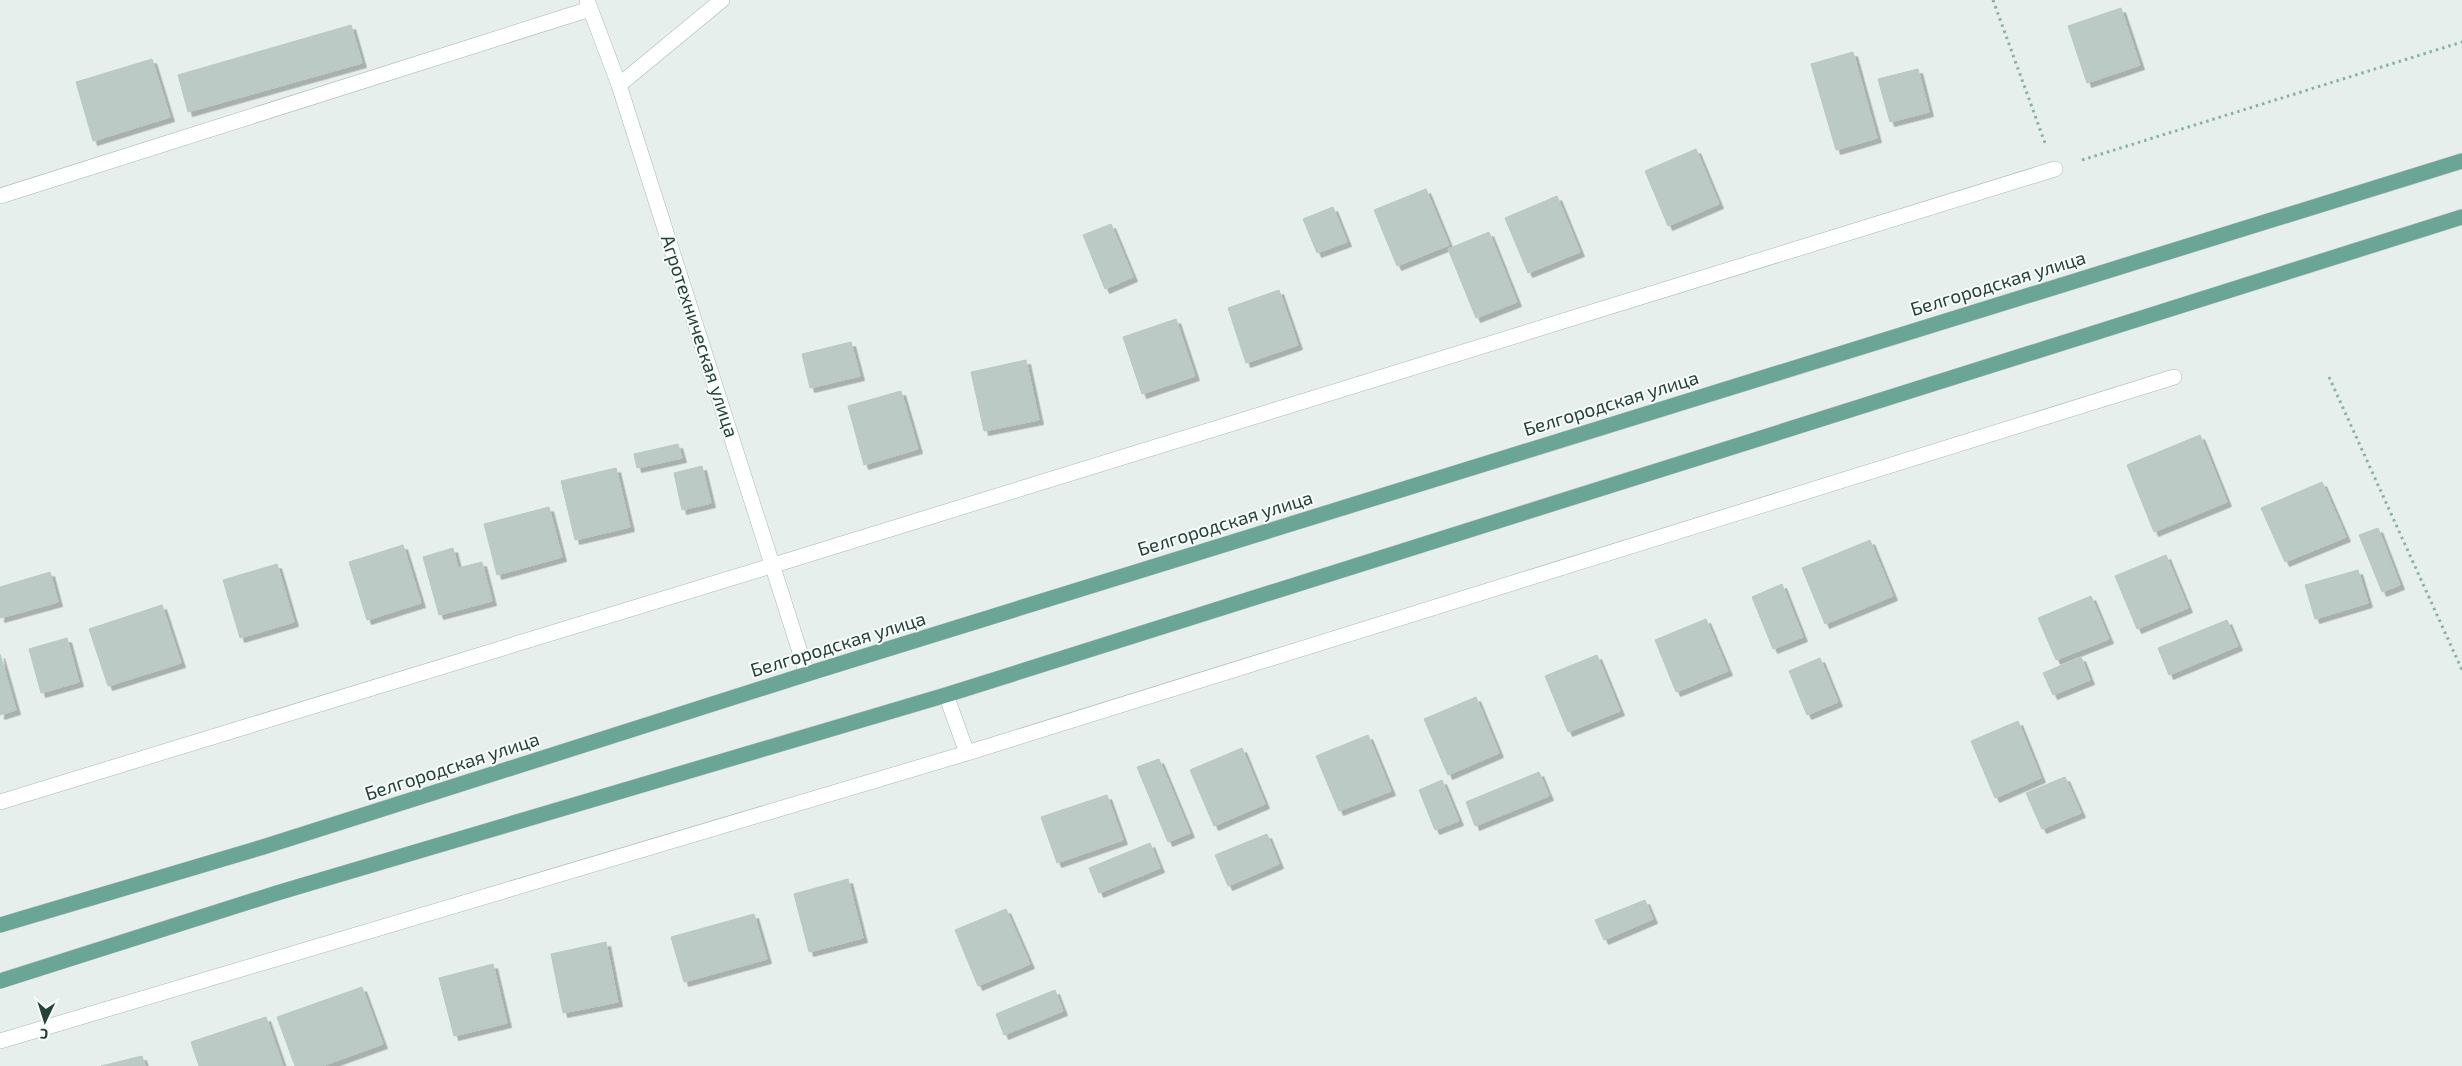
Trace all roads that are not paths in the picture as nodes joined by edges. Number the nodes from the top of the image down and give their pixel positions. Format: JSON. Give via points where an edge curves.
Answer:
{"nodes":[{"id":1,"x":722,"y":0,"type":"edge"},
{"id":2,"x":589,"y":4,"type":"edge"},
{"id":3,"x":619,"y":85,"type":"junction"},
{"id":4,"x":2462,"y":161,"type":"edge"},
{"id":5,"x":2055,"y":169,"type":"road end"},
{"id":6,"x":0,"y":196,"type":"edge"},
{"id":7,"x":2462,"y":217,"type":"edge"},
{"id":8,"x":2174,"y":377,"type":"dead end"},
{"id":9,"x":774,"y":565,"type":"junction"},
{"id":10,"x":807,"y":674,"type":"junction"},
{"id":11,"x":946,"y":695,"type":"junction"},
{"id":12,"x":967,"y":754,"type":"junction"},
{"id":13,"x":0,"y":802,"type":"edge"},
{"id":14,"x":0,"y":926,"type":"edge"},
{"id":15,"x":0,"y":981,"type":"edge"},
{"id":16,"x":0,"y":1041,"type":"edge"}],
"edges":[{"from":1,"to":3,"type":"street"},
{"from":2,"to":3,"type":"street","name":"Агротехническая улица"},
{"from":2,"to":6,"type":"street"},
{"from":3,"to":9,"type":"street","name":"Агротехническая улица"},
{"from":4,"to":10,"type":"main road","name":"Белгородская улица"},
{"from":5,"to":9,"type":"street"},
{"from":7,"to":11,"type":"main road"},
{"from":8,"to":12,"type":"street"},
{"from":9,"to":10,"type":"street","name":"Агротехническая улица"},
{"from":9,"to":13,"type":"street"},
{"from":10,"to":14,"type":"main road","name":"Белгородская улица","via":[[264,847]]},
{"from":11,"to":12,"type":"street"},
{"from":11,"to":15,"type":"main road","via":[[277,893]]},
{"from":12,"to":16,"type":"street"}]}
